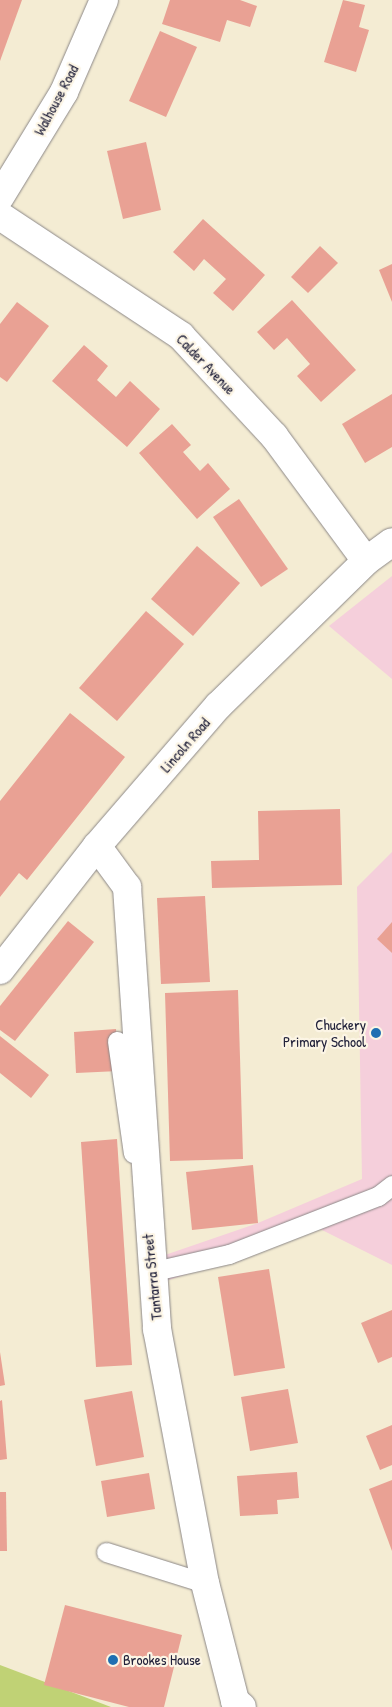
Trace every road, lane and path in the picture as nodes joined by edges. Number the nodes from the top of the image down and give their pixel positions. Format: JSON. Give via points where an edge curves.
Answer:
{"nodes":[{"id":1,"x":104,"y":0,"type":"edge"},
{"id":2,"x":0,"y":197,"type":"edge"},
{"id":3,"x":0,"y":216,"type":"edge"},
{"id":4,"x":392,"y":543,"type":"edge"},
{"id":5,"x":366,"y":561,"type":"junction"},
{"id":6,"x":97,"y":846,"type":"junction"},
{"id":7,"x":0,"y":970,"type":"edge"},
{"id":8,"x":117,"y":1041,"type":"dead end"},
{"id":9,"x":392,"y":1185,"type":"edge"},
{"id":10,"x":150,"y":1272,"type":"junction"},
{"id":11,"x":106,"y":1552,"type":"dead end"},
{"id":12,"x":206,"y":1583,"type":"junction"},
{"id":13,"x":242,"y":1707,"type":"edge"}],
"edges":[{"from":1,"to":2,"type":"street","name":"Walhouse Road","via":[[64,92]]},
{"from":3,"to":5,"type":"street","name":"Calder Avenue","via":[[181,336],[274,436]]},
{"from":4,"to":5,"type":"street","name":"Lincoln Road"},
{"from":5,"to":6,"type":"street","name":"Lincoln Road","via":[[218,706]]},
{"from":6,"to":7,"type":"street","name":"Lincoln Road"},
{"from":6,"to":10,"type":"street","name":"Tantarra Street","via":[[127,887]]},
{"from":8,"to":10,"type":"lane"},
{"from":9,"to":10,"type":"lane","via":[[378,1196],[229,1254]]},
{"from":10,"to":12,"type":"street","name":"Tantarra Street"},
{"from":11,"to":12,"type":"lane"},
{"from":12,"to":13,"type":"street","name":"Tantarra Street","via":[[235,1701]]}]}
